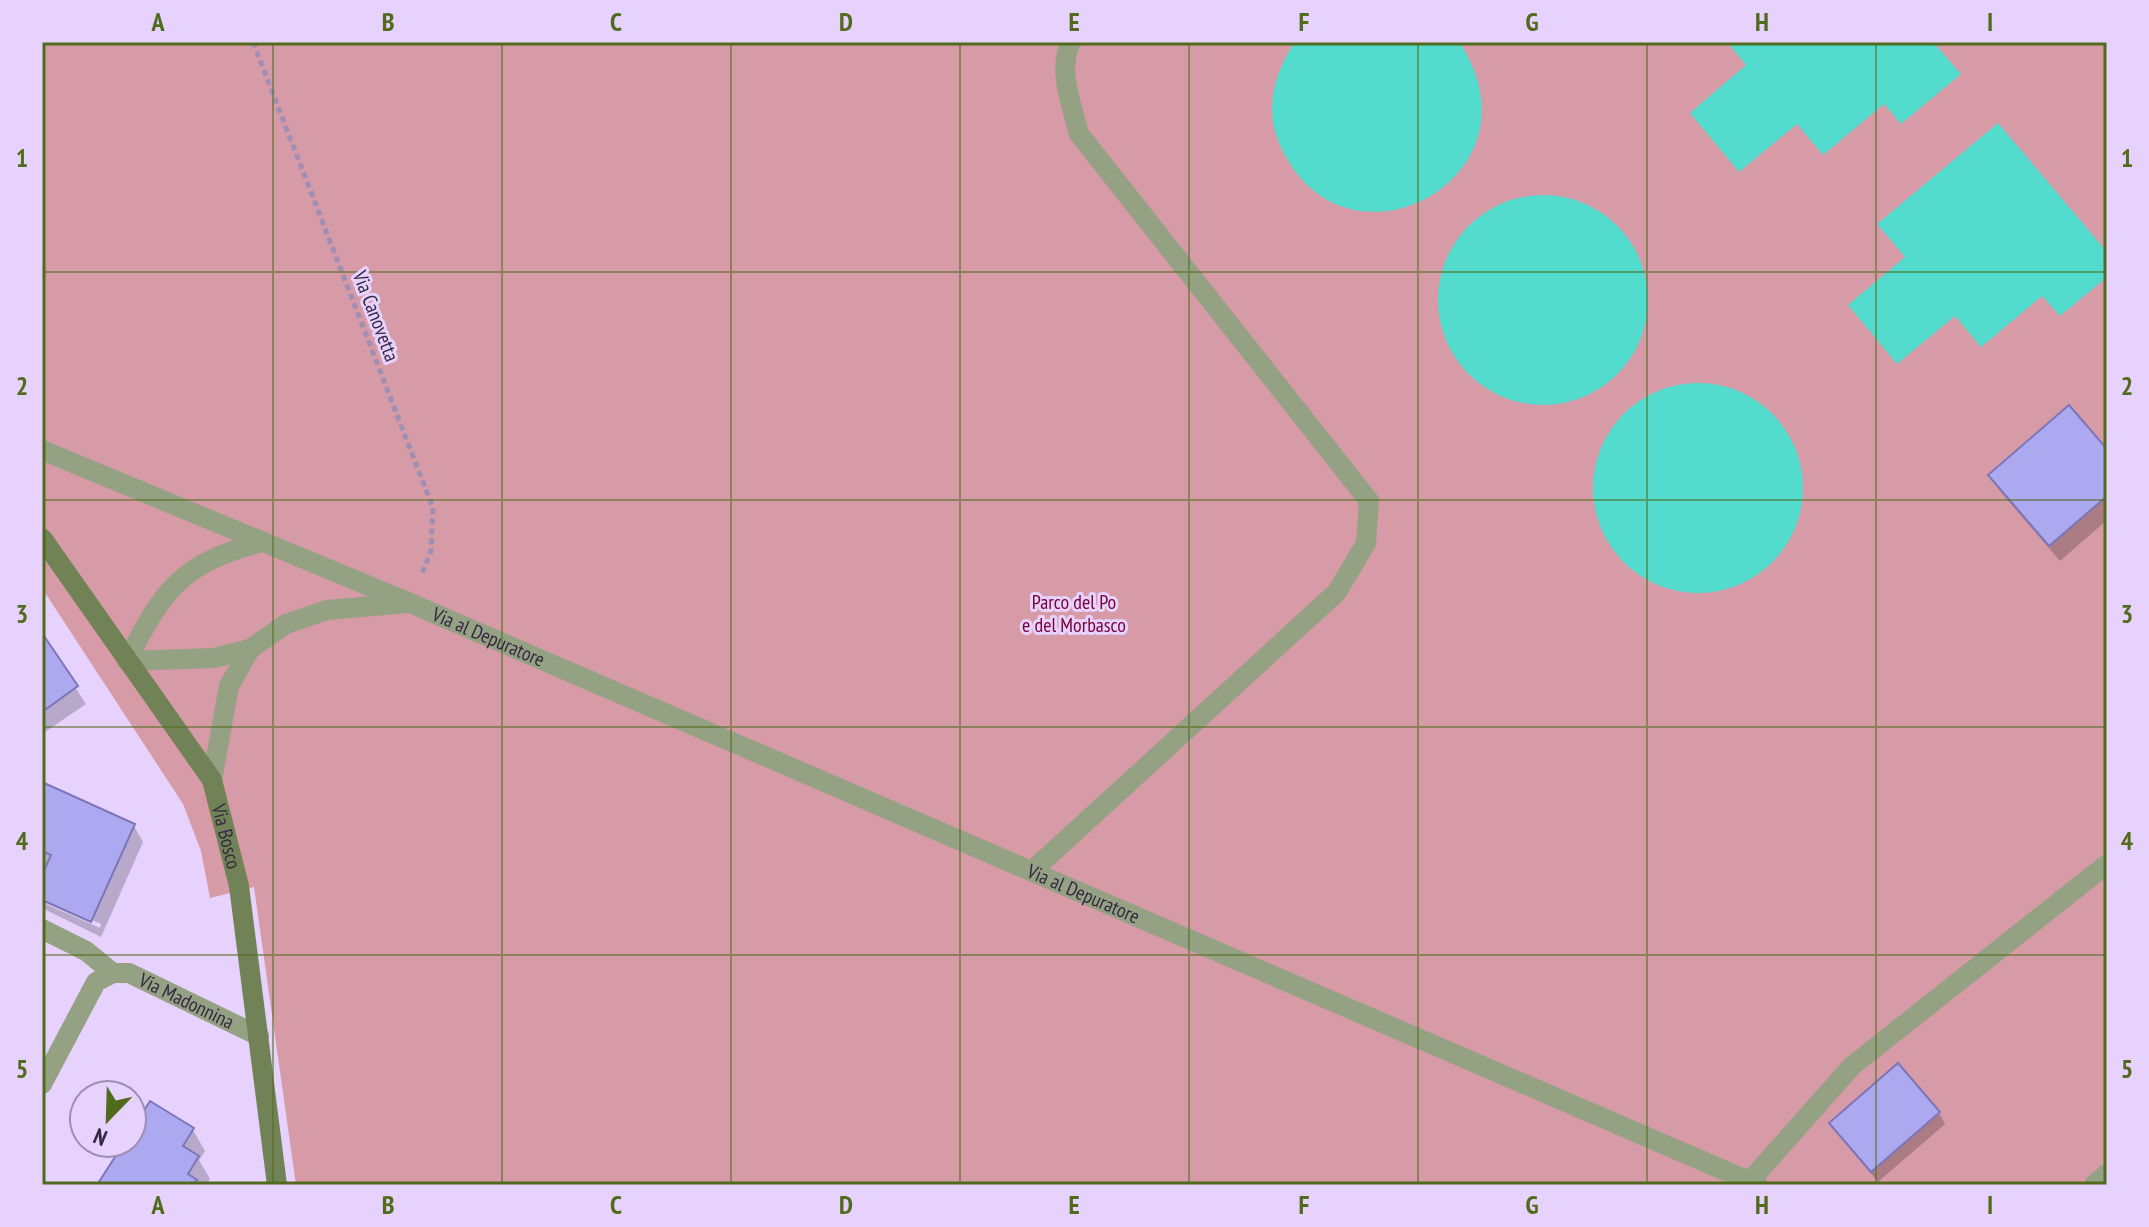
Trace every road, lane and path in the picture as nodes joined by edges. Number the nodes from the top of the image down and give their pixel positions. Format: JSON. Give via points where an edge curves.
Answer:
{"nodes":[{"id":1,"x":253,"y":42,"type":"edge"},
{"id":2,"x":1071,"y":42,"type":"edge"},
{"id":3,"x":42,"y":450,"type":"edge"},
{"id":4,"x":42,"y":538,"type":"edge"},
{"id":5,"x":262,"y":542,"type":"junction"},
{"id":6,"x":410,"y":603,"type":"junction"},
{"id":7,"x":250,"y":649,"type":"junction"},
{"id":8,"x":127,"y":661,"type":"junction"},
{"id":9,"x":212,"y":780,"type":"junction"},
{"id":10,"x":2107,"y":864,"type":"edge"},
{"id":11,"x":1032,"y":871,"type":"junction"},
{"id":12,"x":42,"y":929,"type":"edge"},
{"id":13,"x":113,"y":973,"type":"junction"},
{"id":14,"x":259,"y":1036,"type":"junction"},
{"id":15,"x":42,"y":1084,"type":"edge"},
{"id":16,"x":2107,"y":1174,"type":"edge"},
{"id":17,"x":1754,"y":1183,"type":"edge"},
{"id":18,"x":277,"y":1185,"type":"edge"},
{"id":19,"x":2094,"y":1185,"type":"edge"}],
"edges":[{"from":1,"to":6,"type":"path","name":"Via Canovetta","via":[[433,508],[431,551]]},
{"from":2,"to":11,"type":"street","via":[[1066,82],[1079,134],[1369,501],[1366,543],[1337,592]]},
{"from":3,"to":5,"type":"street","name":"Via al Depuratore"},
{"from":4,"to":8,"type":"street","name":"Via Bosco"},
{"from":5,"to":6,"type":"street","name":"Via al Depuratore"},
{"from":5,"to":8,"type":"street","via":[[217,554],[173,586],[151,613]]},
{"from":6,"to":7,"type":"street","name":"Via al Depuratore","via":[[327,610],[286,624]]},
{"from":6,"to":11,"type":"street","name":"Via al Depuratore"},
{"from":7,"to":8,"type":"street","name":"Via al Depuratore","via":[[214,658]]},
{"from":7,"to":9,"type":"street","name":"Via al Depuratore","via":[[229,686]]},
{"from":8,"to":9,"type":"street","name":"Via Bosco"},
{"from":9,"to":14,"type":"street","name":"Via Bosco","via":[[239,886]]},
{"from":10,"to":17,"type":"street","via":[[1852,1066]]},
{"from":11,"to":17,"type":"street","name":"Via al Depuratore"},
{"from":12,"to":13,"type":"street","name":"Via Madonnina","via":[[86,951]]},
{"from":13,"to":14,"type":"street","name":"Via Madonnina","via":[[129,973]]},
{"from":13,"to":15,"type":"street","name":"Via Madonnina","via":[[96,982]]},
{"from":14,"to":18,"type":"street","name":"Via Bosco"},
{"from":16,"to":19,"type":"street"}]}
